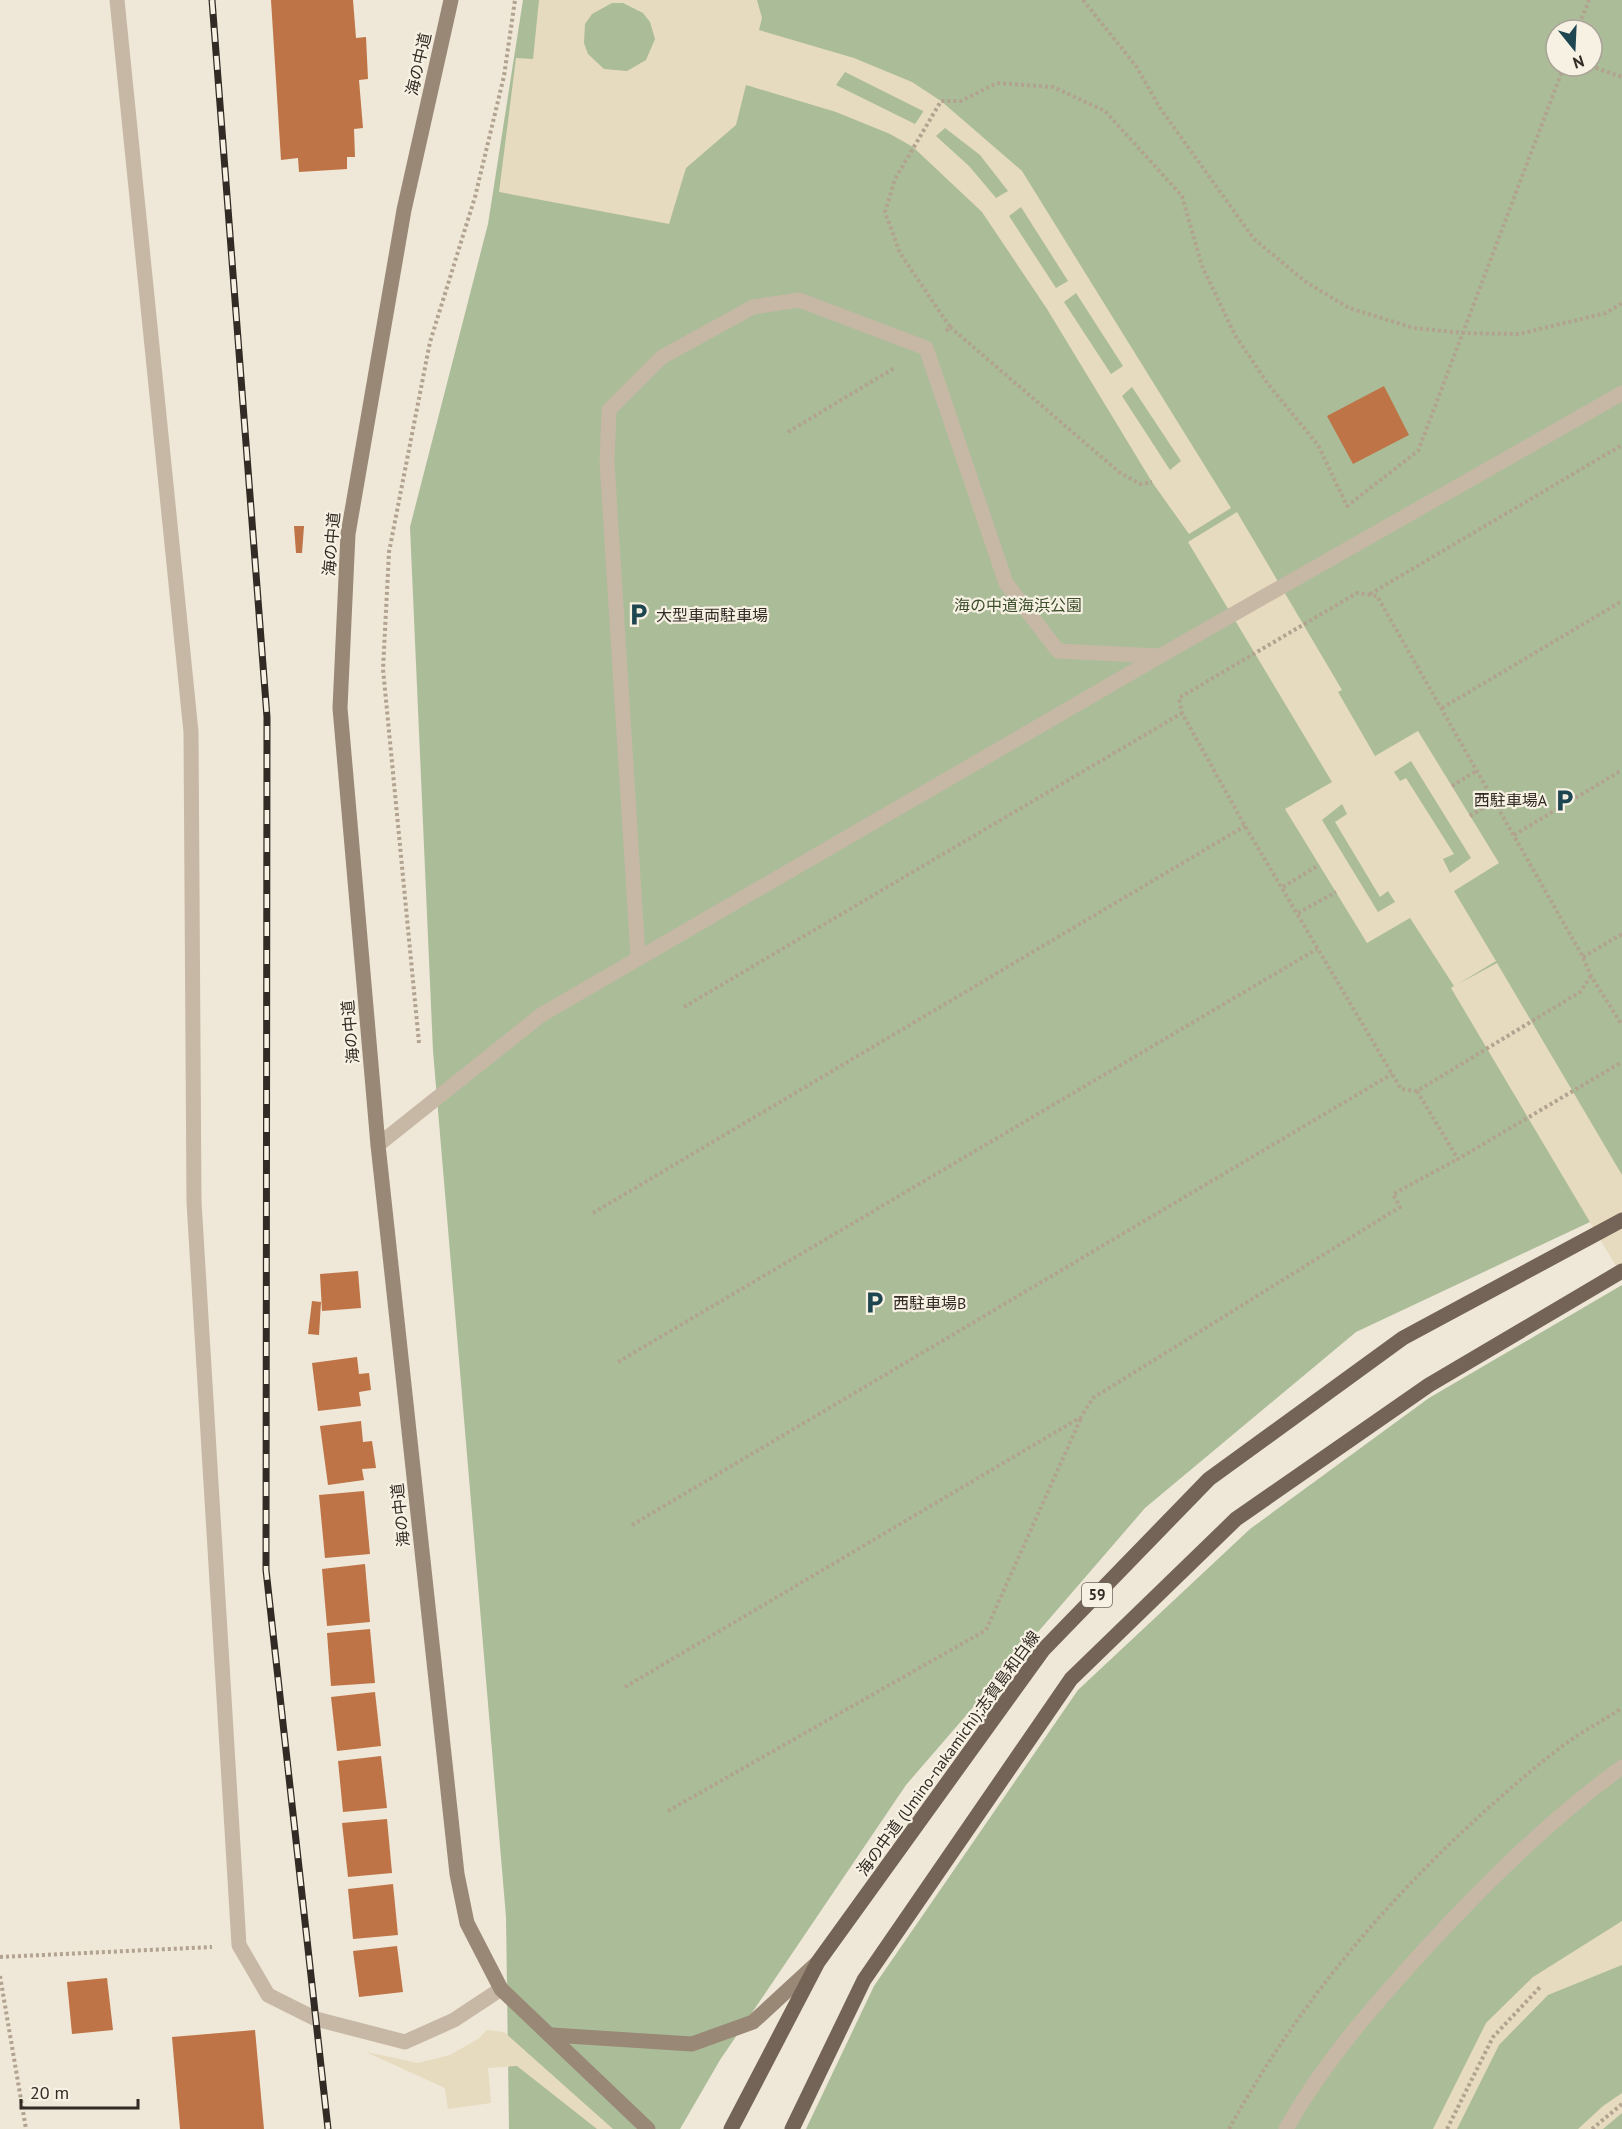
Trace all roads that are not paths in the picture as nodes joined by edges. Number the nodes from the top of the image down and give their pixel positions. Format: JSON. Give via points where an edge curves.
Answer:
{"nodes":[{"id":1,"x":117,"y":0,"type":"edge"},
{"id":2,"x":451,"y":0,"type":"edge"},
{"id":3,"x":1622,"y":393,"type":"edge"},
{"id":4,"x":1160,"y":656,"type":"junction"},
{"id":5,"x":638,"y":957,"type":"junction"},
{"id":6,"x":378,"y":1145,"type":"junction"},
{"id":7,"x":1622,"y":1220,"type":"edge"},
{"id":8,"x":1622,"y":1271,"type":"edge"},
{"id":9,"x":1622,"y":1767,"type":"edge"},
{"id":10,"x":818,"y":1962,"type":"junction"},
{"id":11,"x":501,"y":1989,"type":"junction"},
{"id":12,"x":552,"y":2035,"type":"junction"},
{"id":13,"x":648,"y":2129,"type":"edge"},
{"id":14,"x":731,"y":2129,"type":"edge"},
{"id":15,"x":792,"y":2129,"type":"edge"},
{"id":16,"x":1286,"y":2129,"type":"edge"}],
"edges":[{"from":1,"to":11,"type":"street","via":[[191,732],[194,1202],[239,1945],[268,1995],[316,2019],[405,2042],[454,2020]]},
{"from":2,"to":6,"type":"street","name":"海の中道","via":[[404,210],[348,534],[340,708]]},
{"from":3,"to":4,"type":"street"},
{"from":4,"to":5,"type":"street"},
{"from":4,"to":5,"type":"street","via":[[1058,651],[1006,583],[926,348],[798,300],[753,307],[662,357],[609,410],[607,463]]},
{"from":5,"to":6,"type":"street","via":[[541,1015]]},
{"from":6,"to":11,"type":"street","name":"海の中道","via":[[457,1874],[467,1923]]},
{"from":7,"to":10,"type":"main road","name":"海の中道 (Umino-nakamichi);志賀島和白線","number":"59","via":[[1403,1338],[1209,1479],[1043,1650]]},
{"from":8,"to":15,"type":"main road","number":"59","via":[[1429,1384],[1236,1519],[1071,1679],[864,1980]]},
{"from":9,"to":16,"type":"street","via":[[1484,1885],[1383,1994],[1306,2093]]},
{"from":10,"to":12,"type":"street","via":[[753,2022],[692,2044]]},
{"from":10,"to":14,"type":"main road","name":"海の中道 (Umino-nakamichi);志賀島和白線","number":"59"},
{"from":11,"to":12,"type":"street","name":"海の中道"},
{"from":12,"to":13,"type":"street","name":"海の中道"}]}
